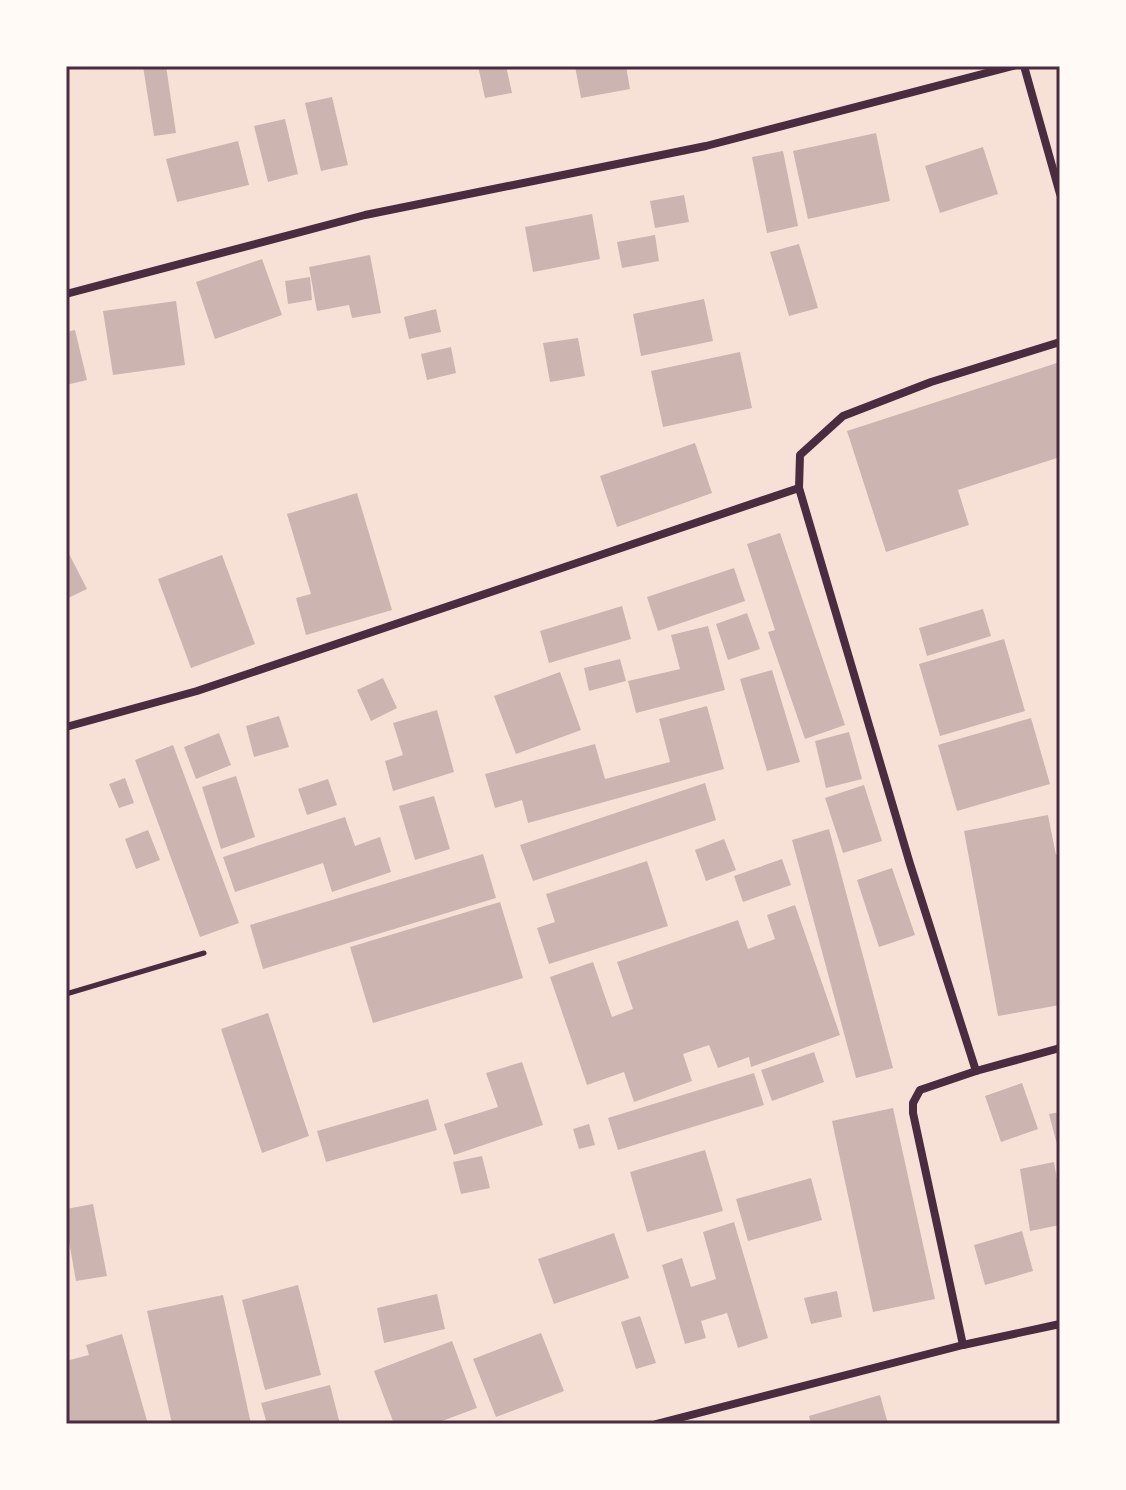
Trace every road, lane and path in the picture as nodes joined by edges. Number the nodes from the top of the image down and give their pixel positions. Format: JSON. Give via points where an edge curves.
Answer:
{"nodes":[{"id":1,"x":1013,"y":66,"type":"edge"},
{"id":2,"x":1024,"y":66,"type":"edge"},
{"id":3,"x":1060,"y":194,"type":"edge"},
{"id":4,"x":66,"y":294,"type":"edge"},
{"id":5,"x":1060,"y":342,"type":"edge"},
{"id":6,"x":799,"y":488,"type":"junction"},
{"id":7,"x":66,"y":727,"type":"edge"},
{"id":8,"x":204,"y":953,"type":"dead end"},
{"id":9,"x":66,"y":994,"type":"edge"},
{"id":10,"x":1060,"y":1048,"type":"edge"},
{"id":11,"x":976,"y":1071,"type":"junction"},
{"id":12,"x":1060,"y":1324,"type":"edge"},
{"id":13,"x":963,"y":1345,"type":"junction"},
{"id":14,"x":656,"y":1424,"type":"edge"}],
"edges":[{"from":1,"to":4,"type":"street","via":[[706,146],[365,215]]},
{"from":2,"to":3,"type":"street"},
{"from":5,"to":6,"type":"street","via":[[843,416],[800,455]]},
{"from":6,"to":7,"type":"street","via":[[197,691]]},
{"from":6,"to":11,"type":"street"},
{"from":8,"to":9,"type":"path"},
{"from":10,"to":11,"type":"street"},
{"from":11,"to":13,"type":"street","via":[[920,1090],[913,1103]]},
{"from":12,"to":13,"type":"street"},
{"from":13,"to":14,"type":"street"}]}
